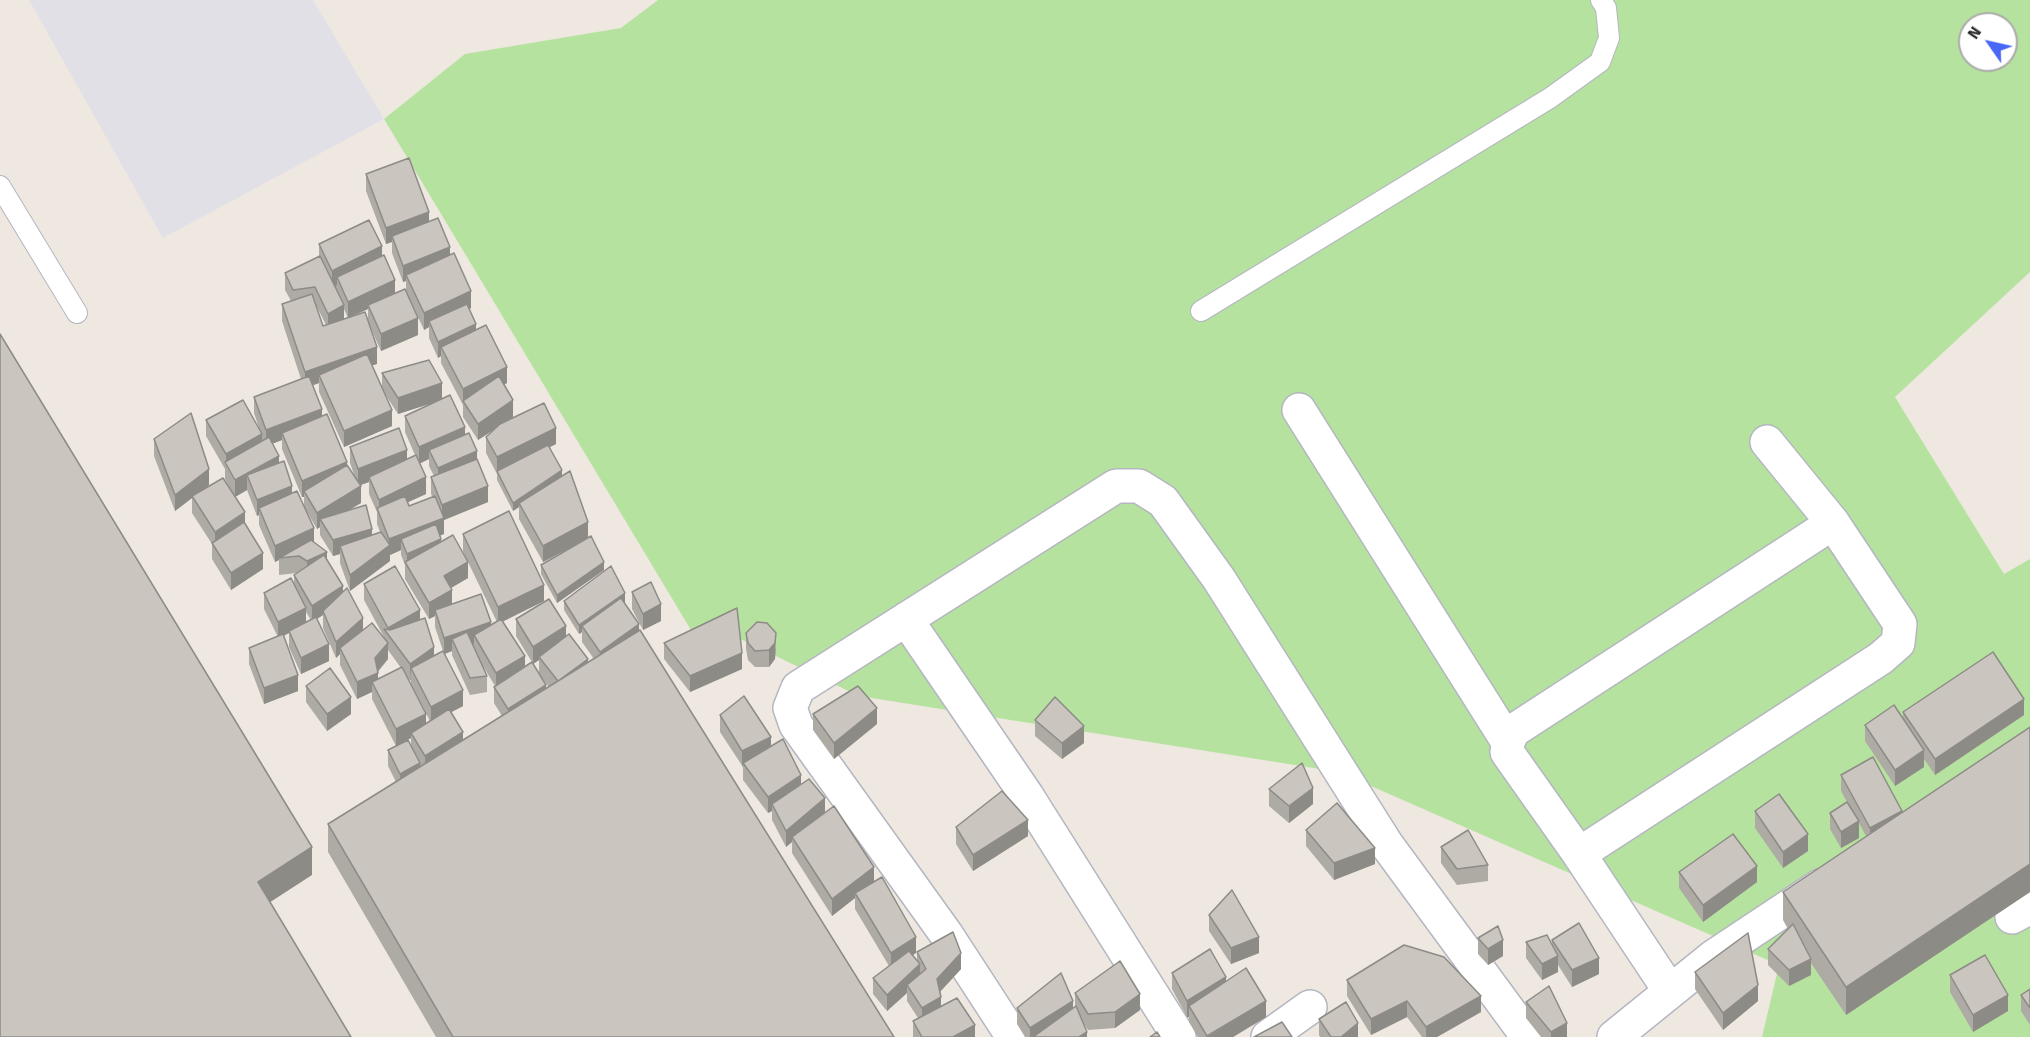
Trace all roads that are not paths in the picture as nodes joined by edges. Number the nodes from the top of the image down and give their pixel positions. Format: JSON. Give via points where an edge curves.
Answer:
{"nodes":[{"id":1,"x":1601,"y":0,"type":"edge"},
{"id":2,"x":0,"y":186,"type":"edge"},
{"id":3,"x":1201,"y":311,"type":"dead end"},
{"id":4,"x":77,"y":313,"type":"dead end"},
{"id":5,"x":1299,"y":410,"type":"dead end"},
{"id":6,"x":1767,"y":441,"type":"dead end"},
{"id":7,"x":1833,"y":523,"type":"junction"},
{"id":8,"x":906,"y":619,"type":"junction"},
{"id":9,"x":1508,"y":742,"type":"junction"},
{"id":10,"x":1579,"y":854,"type":"junction"},
{"id":11,"x":1842,"y":872,"type":"edge"},
{"id":12,"x":1670,"y":991,"type":"junction"},
{"id":13,"x":1310,"y":1007,"type":"dead end"},
{"id":14,"x":1013,"y":1037,"type":"edge"},
{"id":15,"x":1179,"y":1037,"type":"edge"},
{"id":16,"x":1268,"y":1037,"type":"edge"},
{"id":17,"x":1528,"y":1037,"type":"edge"},
{"id":18,"x":1614,"y":1037,"type":"edge"}],
"edges":[{"from":1,"to":3,"type":"lane","via":[[1606,8],[1609,38],[1600,62],[1540,105]]},
{"from":2,"to":4,"type":"lane"},
{"from":5,"to":9,"type":"street"},
{"from":6,"to":7,"type":"street"},
{"from":7,"to":9,"type":"street","via":[[1513,731]]},
{"from":7,"to":10,"type":"street","via":[[1900,624],[1898,643],[1881,658]]},
{"from":8,"to":14,"type":"street","via":[[798,688],[790,708],[796,725],[946,934]]},
{"from":8,"to":15,"type":"street","via":[[1027,796]]},
{"from":8,"to":17,"type":"street","via":[[1116,486],[1140,486],[1163,501],[1219,579],[1387,845]]},
{"from":9,"to":10,"type":"street","via":[[1507,752]]},
{"from":10,"to":12,"type":"street"},
{"from":11,"to":12,"type":"street","via":[[1713,957]]},
{"from":12,"to":18,"type":"street"},
{"from":13,"to":16,"type":"street"}]}
